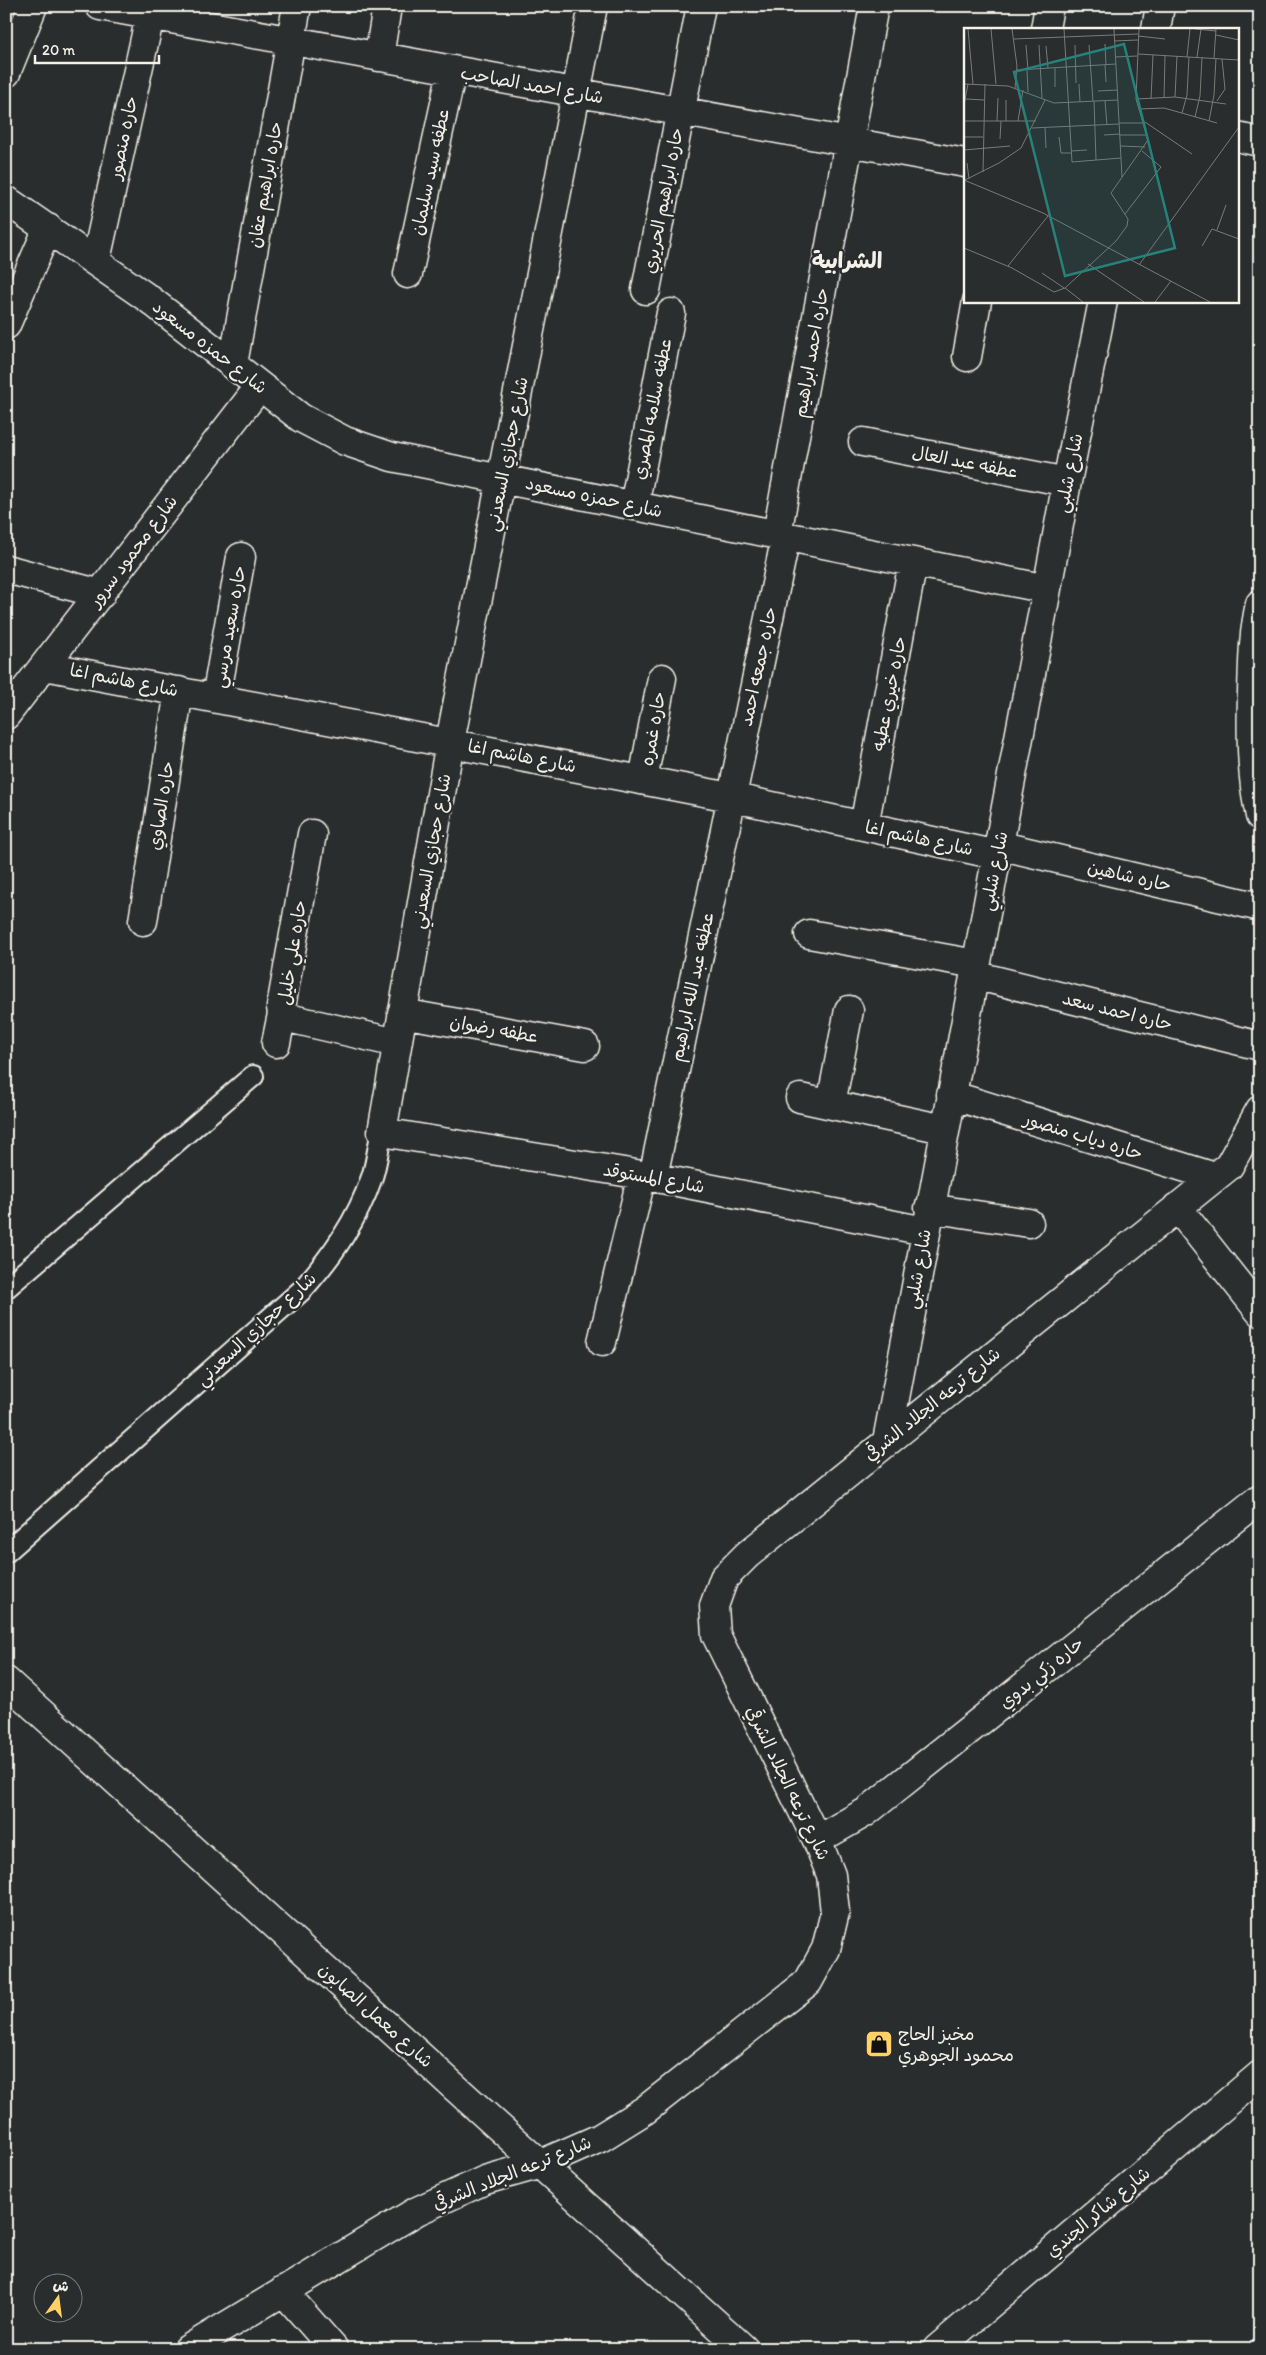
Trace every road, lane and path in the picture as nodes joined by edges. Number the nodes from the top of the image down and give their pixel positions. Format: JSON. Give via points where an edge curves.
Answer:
{"nodes":[{"id":1,"x":33,"y":6,"type":"edge"},
{"id":2,"x":100,"y":6,"type":"edge"},
{"id":3,"x":297,"y":6,"type":"edge"},
{"id":4,"x":388,"y":6,"type":"edge"},
{"id":5,"x":594,"y":6,"type":"edge"},
{"id":6,"x":701,"y":6,"type":"edge"},
{"id":7,"x":874,"y":6,"type":"edge"},
{"id":8,"x":1049,"y":6,"type":"edge"},
{"id":9,"x":1160,"y":6,"type":"edge"},
{"id":10,"x":155,"y":13,"type":"edge"},
{"id":11,"x":1045,"y":28,"type":"edge"},
{"id":12,"x":1156,"y":28,"type":"edge"},
{"id":13,"x":291,"y":42,"type":"junction"},
{"id":14,"x":379,"y":57,"type":"junction"},
{"id":15,"x":452,"y":70,"type":"junction"},
{"id":16,"x":6,"y":73,"type":"edge"},
{"id":17,"x":577,"y":93,"type":"junction"},
{"id":18,"x":679,"y":112,"type":"junction"},
{"id":19,"x":1238,"y":137,"type":"edge"},
{"id":20,"x":1260,"y":142,"type":"edge"},
{"id":21,"x":850,"y":143,"type":"junction"},
{"id":22,"x":964,"y":163,"type":"edge"},
{"id":23,"x":6,"y":200,"type":"edge"},
{"id":24,"x":48,"y":228,"type":"junction"},
{"id":25,"x":96,"y":260,"type":"junction"},
{"id":26,"x":408,"y":274,"type":"dead end"},
{"id":27,"x":646,"y":290,"type":"dead end"},
{"id":28,"x":977,"y":302,"type":"edge"},
{"id":29,"x":1103,"y":302,"type":"edge"},
{"id":30,"x":671,"y":313,"type":"dead end"},
{"id":31,"x":6,"y":325,"type":"edge"},
{"id":32,"x":967,"y":357,"type":"dead end"},
{"id":33,"x":233,"y":364,"type":"junction"},
{"id":34,"x":260,"y":386,"type":"junction"},
{"id":35,"x":863,"y":442,"type":"dead end"},
{"id":36,"x":502,"y":478,"type":"junction"},
{"id":37,"x":1067,"y":482,"type":"junction"},
{"id":38,"x":634,"y":506,"type":"junction"},
{"id":39,"x":781,"y":535,"type":"junction"},
{"id":40,"x":242,"y":557,"type":"dead end"},
{"id":41,"x":913,"y":562,"type":"junction"},
{"id":42,"x":6,"y":569,"type":"edge"},
{"id":43,"x":1047,"y":589,"type":"junction"},
{"id":44,"x":101,"y":594,"type":"junction"},
{"id":45,"x":1260,"y":604,"type":"edge"},
{"id":46,"x":1257,"y":633,"type":"edge"},
{"id":47,"x":46,"y":666,"type":"junction"},
{"id":48,"x":662,"y":678,"type":"dead end"},
{"id":49,"x":179,"y":691,"type":"junction"},
{"id":50,"x":216,"y":698,"type":"junction"},
{"id":51,"x":6,"y":715,"type":"edge"},
{"id":52,"x":1256,"y":739,"type":"edge"},
{"id":53,"x":450,"y":742,"type":"junction"},
{"id":54,"x":644,"y":780,"type":"junction"},
{"id":55,"x":730,"y":797,"type":"junction"},
{"id":56,"x":1260,"y":816,"type":"edge"},
{"id":57,"x":864,"y":826,"type":"junction"},
{"id":58,"x":312,"y":834,"type":"dead end"},
{"id":59,"x":998,"y":850,"type":"junction"},
{"id":60,"x":1260,"y":907,"type":"edge"},
{"id":61,"x":143,"y":921,"type":"dead end"},
{"id":62,"x":810,"y":934,"type":"dead end"},
{"id":63,"x":975,"y":970,"type":"junction"},
{"id":64,"x":849,"y":1010,"type":"dead end"},
{"id":65,"x":402,"y":1013,"type":"junction"},
{"id":66,"x":282,"y":1014,"type":"junction"},
{"id":67,"x":397,"y":1042,"type":"junction"},
{"id":68,"x":276,"y":1043,"type":"dead end"},
{"id":69,"x":585,"y":1046,"type":"dead end"},
{"id":70,"x":1260,"y":1046,"type":"edge"},
{"id":71,"x":254,"y":1076,"type":"dead end"},
{"id":72,"x":951,"y":1095,"type":"junction"},
{"id":73,"x":800,"y":1098,"type":"dead end"},
{"id":74,"x":831,"y":1104,"type":"junction"},
{"id":75,"x":1260,"y":1110,"type":"edge"},
{"id":76,"x":944,"y":1129,"type":"junction"},
{"id":77,"x":382,"y":1132,"type":"junction"},
{"id":78,"x":647,"y":1176,"type":"junction"},
{"id":79,"x":1215,"y":1177,"type":"junction"},
{"id":80,"x":1177,"y":1207,"type":"junction"},
{"id":81,"x":927,"y":1220,"type":"junction"},
{"id":82,"x":1029,"y":1223,"type":"dead end"},
{"id":83,"x":6,"y":1288,"type":"edge"},
{"id":84,"x":1260,"y":1312,"type":"edge"},
{"id":85,"x":602,"y":1342,"type":"dead end"},
{"id":86,"x":887,"y":1440,"type":"junction"},
{"id":87,"x":1260,"y":1498,"type":"edge"},
{"id":88,"x":6,"y":1552,"type":"edge"},
{"id":89,"x":6,"y":1681,"type":"edge"},
{"id":90,"x":817,"y":1840,"type":"junction"},
{"id":91,"x":1260,"y":2075,"type":"edge"},
{"id":92,"x":541,"y":2164,"type":"junction"},
{"id":93,"x":283,"y":2291,"type":"junction"},
{"id":94,"x":188,"y":2349,"type":"edge"},
{"id":95,"x":334,"y":2349,"type":"edge"},
{"id":96,"x":744,"y":2349,"type":"edge"},
{"id":97,"x":937,"y":2349,"type":"edge"}],
"edges":[{"from":1,"to":16,"type":"street"},
{"from":2,"to":10,"type":"street","name":"شارع احمد الصاحب"},
{"from":3,"to":13,"type":"street","name":"حاره ابراهيم عفان"},
{"from":4,"to":14,"type":"street"},
{"from":5,"to":17,"type":"street","name":"شارع حجازي السعدني"},
{"from":6,"to":18,"type":"street","name":"حاره ابراهيم الحريري"},
{"from":7,"to":21,"type":"street","name":"حاره احمد ابراهيم"},
{"from":8,"to":11,"type":"street"},
{"from":9,"to":12,"type":"street"},
{"from":10,"to":13,"type":"street","name":"شارع احمد الصاحب"},
{"from":10,"to":25,"type":"street","name":"حاره منصور"},
{"from":13,"to":14,"type":"street","name":"شارع احمد الصاحب"},
{"from":13,"to":33,"type":"street","name":"حاره ابراهيم عفان"},
{"from":14,"to":15,"type":"street","name":"شارع احمد الصاحب"},
{"from":15,"to":17,"type":"street","name":"شارع احمد الصاحب"},
{"from":15,"to":26,"type":"street","name":"عطفه سيد سليمان"},
{"from":17,"to":18,"type":"street","name":"شارع احمد الصاحب"},
{"from":17,"to":36,"type":"street","name":"شارع حجازي السعدني"},
{"from":18,"to":21,"type":"street","name":"شارع احمد الصاحب"},
{"from":18,"to":27,"type":"street","name":"حاره ابراهيم الحريري"},
{"from":19,"to":20,"type":"street"},
{"from":21,"to":22,"type":"street","name":"شارع احمد الصاحب"},
{"from":21,"to":39,"type":"street","name":"حاره احمد ابراهيم"},
{"from":23,"to":24,"type":"street","name":"شارع حمزه مسعود"},
{"from":24,"to":25,"type":"street","name":"شارع حمزه مسعود"},
{"from":24,"to":31,"type":"street"},
{"from":25,"to":33,"type":"street","name":"شارع حمزه مسعود"},
{"from":28,"to":32,"type":"street"},
{"from":29,"to":37,"type":"street","name":"شارع شلبي"},
{"from":30,"to":38,"type":"street","name":"عطفه سلامه المصري"},
{"from":33,"to":34,"type":"street","name":"شارع حمزه مسعود"},
{"from":34,"to":36,"type":"street","name":"شارع حمزه مسعود","via":[[301,418],[345,441],[392,457]]},
{"from":34,"to":44,"type":"street","name":"شارع محمود سرور"},
{"from":35,"to":37,"type":"street","name":"عطفه عبد العال"},
{"from":36,"to":38,"type":"street","name":"شارع حمزه مسعود"},
{"from":36,"to":53,"type":"street","name":"شارع حجازي السعدني"},
{"from":37,"to":43,"type":"street","name":"شارع شلبي"},
{"from":38,"to":39,"type":"street","name":"شارع حمزه مسعود"},
{"from":39,"to":41,"type":"street","name":"شارع حمزه مسعود"},
{"from":39,"to":55,"type":"street","name":"حاره جمعه احمد"},
{"from":40,"to":50,"type":"street","name":"حاره سعيد مرسي"},
{"from":41,"to":43,"type":"street","name":"شارع حمزه مسعود"},
{"from":41,"to":57,"type":"street","name":"حاره خيري عطيه"},
{"from":42,"to":44,"type":"street"},
{"from":43,"to":59,"type":"street","name":"شارع شلبي"},
{"from":44,"to":47,"type":"street","name":"شارع محمود سرور"},
{"from":45,"to":46,"type":"street"},
{"from":46,"to":52,"type":"street"},
{"from":47,"to":49,"type":"street","name":"شارع هاشم اغا"},
{"from":47,"to":51,"type":"street","name":"شارع محمود سرور"},
{"from":48,"to":54,"type":"street","name":"حاره غمره"},
{"from":49,"to":50,"type":"street","name":"شارع هاشم اغا"},
{"from":49,"to":61,"type":"street","name":"حاره الصاوي"},
{"from":50,"to":53,"type":"street","name":"شارع هاشم اغا"},
{"from":52,"to":56,"type":"street","via":[[1255,793]]},
{"from":53,"to":54,"type":"street","name":"شارع هاشم اغا"},
{"from":53,"to":65,"type":"street","name":"شارع حجازي السعدني"},
{"from":54,"to":55,"type":"street","name":"شارع هاشم اغا"},
{"from":55,"to":57,"type":"street","name":"شارع هاشم اغا"},
{"from":55,"to":78,"type":"street","name":"عطفه عبد الله ابراهيم"},
{"from":57,"to":59,"type":"street","name":"شارع هاشم اغا"},
{"from":58,"to":66,"type":"street","name":"حاره علي خليل"},
{"from":59,"to":60,"type":"street","name":"حاره شاهين"},
{"from":59,"to":63,"type":"street","name":"شارع شلبي"},
{"from":62,"to":63,"type":"street","name":"حاره احمد سعد"},
{"from":63,"to":70,"type":"street","name":"حاره احمد سعد"},
{"from":63,"to":72,"type":"street","name":"شارع شلبي"},
{"from":64,"to":74,"type":"street"},
{"from":65,"to":67,"type":"street","name":"شارع حجازي السعدني"},
{"from":65,"to":69,"type":"street","name":"عطفه رضوان"},
{"from":66,"to":67,"type":"street","name":"حاره علي خليل"},
{"from":66,"to":68,"type":"street"},
{"from":67,"to":77,"type":"street","name":"شارع حجازي السعدني"},
{"from":71,"to":83,"type":"lane"},
{"from":72,"to":76,"type":"street","name":"شارع شلبي"},
{"from":72,"to":79,"type":"street","name":"حاره دياب منصور"},
{"from":73,"to":74,"type":"street"},
{"from":74,"to":76,"type":"street"},
{"from":75,"to":79,"type":"street","name":"شارع ترعه الجلاد الشرقي","via":[[1229,1166]]},
{"from":76,"to":81,"type":"street","name":"شارع شلبي"},
{"from":77,"to":78,"type":"street","name":"شارع المستوقد"},
{"from":77,"to":88,"type":"lane","name":"شارع حجازي السعدني","via":[[372,1176],[355,1218],[332,1256],[302,1290]]},
{"from":78,"to":81,"type":"street","name":"شارع المستوقد"},
{"from":78,"to":85,"type":"street","name":"عطفه عبد الله ابراهيم"},
{"from":79,"to":80,"type":"street","name":"شارع ترعه الجلاد الشرقي"},
{"from":80,"to":84,"type":"street"},
{"from":80,"to":86,"type":"street","name":"شارع ترعه الجلاد الشرقي"},
{"from":81,"to":82,"type":"street","name":"شارع المستوقد"},
{"from":81,"to":86,"type":"street","name":"شارع شلبي"},
{"from":86,"to":90,"type":"street","name":"شارع ترعه الجلاد الشرقي","via":[[724,1578],[714,1606],[716,1635]]},
{"from":87,"to":90,"type":"street","name":"حاره زكي بدوي","via":[[866,1812]]},
{"from":89,"to":92,"type":"street","name":"شارع معمل الصابون"},
{"from":90,"to":92,"type":"street","name":"شارع ترعه الجلاد الشرقي","via":[[831,1875],[835,1912],[826,1949],[808,1982],[645,2110],[600,2138]]},
{"from":91,"to":97,"type":"street","name":"شارع شاكر الجندي"},
{"from":92,"to":93,"type":"street","name":"شارع ترعه الجلاد الشرقي","via":[[486,2180],[417,2211]]},
{"from":92,"to":96,"type":"street","name":"شارع معمل الصابون"},
{"from":93,"to":94,"type":"street","name":"شارع ترعه الجلاد الشرقي"},
{"from":93,"to":95,"type":"street"}]}
